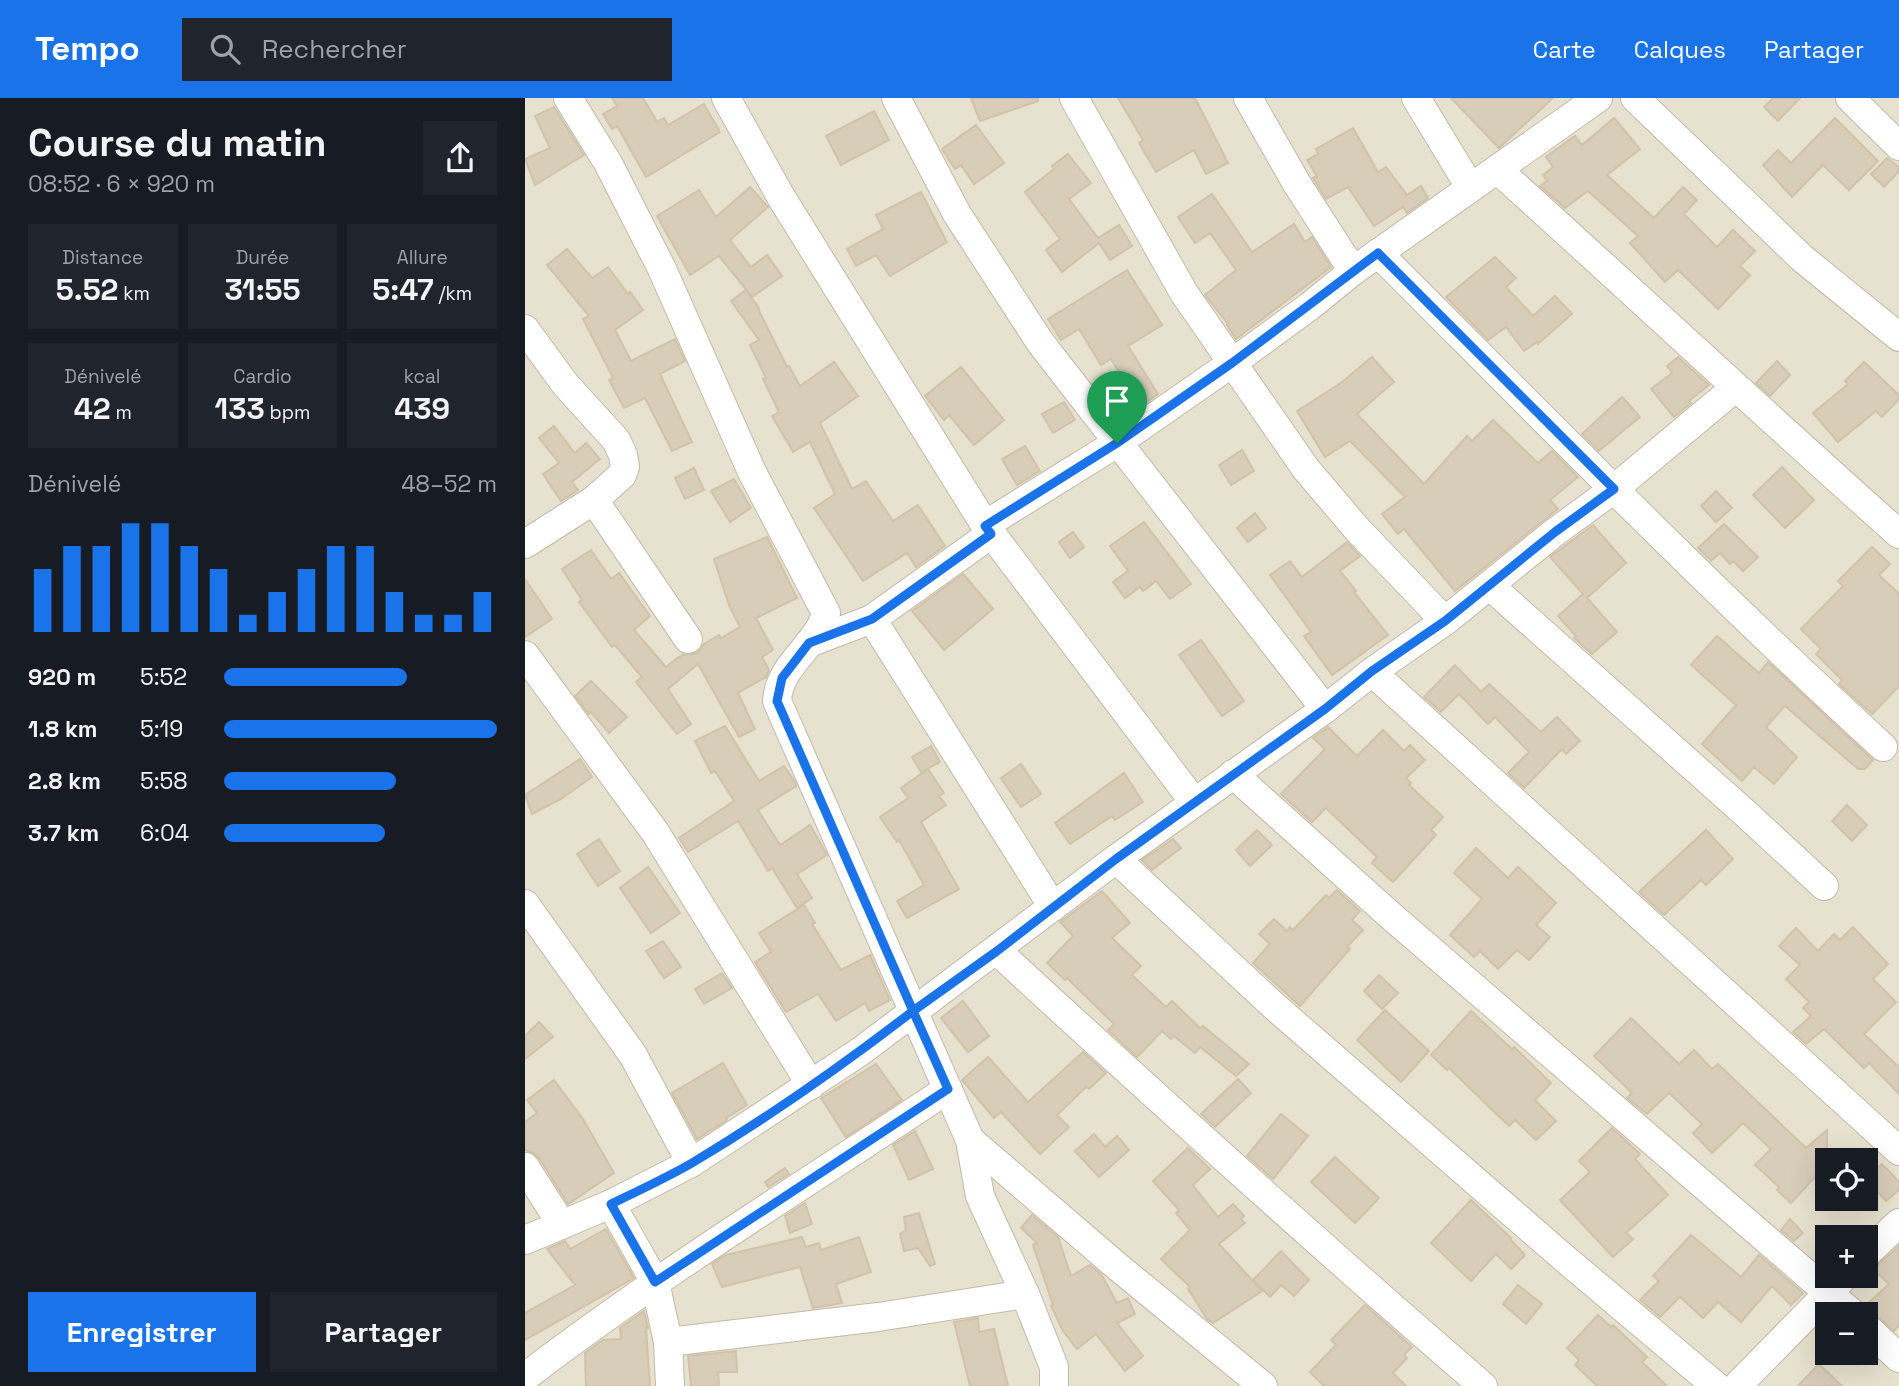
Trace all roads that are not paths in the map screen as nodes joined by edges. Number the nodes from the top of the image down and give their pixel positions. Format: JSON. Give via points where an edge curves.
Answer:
{"nodes":[{"id":1,"x":568,"y":98,"type":"edge"},
{"id":2,"x":726,"y":98,"type":"edge"},
{"id":3,"x":896,"y":98,"type":"edge"},
{"id":4,"x":1074,"y":98,"type":"edge"},
{"id":5,"x":1248,"y":98,"type":"edge"},
{"id":6,"x":1416,"y":98,"type":"edge"},
{"id":7,"x":1598,"y":98,"type":"edge"},
{"id":8,"x":1635,"y":98,"type":"edge"},
{"id":9,"x":1850,"y":98,"type":"edge"},
{"id":10,"x":1899,"y":146,"type":"edge"},
{"id":11,"x":1498,"y":170,"type":"junction"},
{"id":12,"x":1470,"y":187,"type":"junction"},
{"id":13,"x":1378,"y":253,"type":"junction"},
{"id":14,"x":1353,"y":271,"type":"junction"},
{"id":15,"x":525,"y":329,"type":"edge"},
{"id":16,"x":1899,"y":337,"type":"edge"},
{"id":17,"x":1232,"y":363,"type":"junction"},
{"id":18,"x":1735,"y":388,"type":"junction"},
{"id":19,"x":1117,"y":443,"type":"junction"},
{"id":20,"x":1614,"y":489,"type":"junction"},
{"id":21,"x":594,"y":500,"type":"junction"},
{"id":22,"x":988,"y":530,"type":"junction"},
{"id":23,"x":1899,"y":534,"type":"edge"},
{"id":24,"x":525,"y":544,"type":"edge"},
{"id":25,"x":1490,"y":586,"type":"junction"},
{"id":26,"x":872,"y":619,"type":"junction"},
{"id":27,"x":1445,"y":621,"type":"junction"},
{"id":28,"x":688,"y":639,"type":"dead end"},
{"id":29,"x":809,"y":643,"type":"junction"},
{"id":30,"x":525,"y":655,"type":"edge"},
{"id":31,"x":1372,"y":671,"type":"junction"},
{"id":32,"x":1325,"y":709,"type":"junction"},
{"id":33,"x":1883,"y":747,"type":"dead end"},
{"id":34,"x":1233,"y":774,"type":"junction"},
{"id":35,"x":1194,"y":802,"type":"junction"},
{"id":36,"x":1116,"y":859,"type":"junction"},
{"id":37,"x":1824,"y":887,"type":"dead end"},
{"id":38,"x":525,"y":904,"type":"edge"},
{"id":39,"x":1053,"y":907,"type":"junction"},
{"id":40,"x":997,"y":951,"type":"junction"},
{"id":41,"x":913,"y":1011,"type":"junction"},
{"id":42,"x":811,"y":1085,"type":"junction"},
{"id":43,"x":948,"y":1089,"type":"junction"},
{"id":44,"x":970,"y":1140,"type":"junction"},
{"id":45,"x":1899,"y":1151,"type":"edge"},
{"id":46,"x":691,"y":1163,"type":"junction"},
{"id":47,"x":525,"y":1167,"type":"edge"},
{"id":48,"x":611,"y":1204,"type":"junction"},
{"id":49,"x":1899,"y":1223,"type":"edge"},
{"id":50,"x":562,"y":1225,"type":"junction"},
{"id":51,"x":525,"y":1240,"type":"edge"},
{"id":52,"x":1878,"y":1243,"type":"edge"},
{"id":53,"x":1815,"y":1266,"type":"edge"},
{"id":54,"x":655,"y":1282,"type":"junction"},
{"id":55,"x":1833,"y":1288,"type":"edge"},
{"id":56,"x":1025,"y":1294,"type":"junction"},
{"id":57,"x":1878,"y":1338,"type":"edge"},
{"id":58,"x":668,"y":1342,"type":"junction"},
{"id":59,"x":1899,"y":1358,"type":"edge"},
{"id":60,"x":525,"y":1377,"type":"edge"},
{"id":61,"x":670,"y":1386,"type":"edge"},
{"id":62,"x":1054,"y":1386,"type":"edge"},
{"id":63,"x":1263,"y":1386,"type":"edge"},
{"id":64,"x":1483,"y":1386,"type":"edge"},
{"id":65,"x":1716,"y":1386,"type":"edge"},
{"id":66,"x":1737,"y":1386,"type":"edge"}],
"edges":[{"from":1,"to":29,"type":"street","via":[[608,163],[662,269],[752,472],[826,613]]},
{"from":2,"to":22,"type":"street","via":[[781,197]]},
{"from":3,"to":19,"type":"street","via":[[957,214],[1040,342]]},
{"from":4,"to":17,"type":"street","via":[[1184,293]]},
{"from":5,"to":14,"type":"street"},
{"from":6,"to":12,"type":"street"},
{"from":7,"to":11,"type":"street"},
{"from":8,"to":16,"type":"street","via":[[1804,259]]},
{"from":9,"to":10,"type":"street"},
{"from":11,"to":12,"type":"street"},
{"from":11,"to":18,"type":"street"},
{"from":12,"to":13,"type":"street"},
{"from":13,"to":14,"type":"street"},
{"from":13,"to":20,"type":"street"},
{"from":14,"to":17,"type":"street"},
{"from":15,"to":21,"type":"street","via":[[565,384],[616,440],[623,456],[622,475]]},
{"from":17,"to":19,"type":"street"},
{"from":17,"to":27,"type":"street","via":[[1306,469],[1356,529]]},
{"from":18,"to":20,"type":"street"},
{"from":18,"to":23,"type":"street"},
{"from":19,"to":22,"type":"street"},
{"from":19,"to":32,"type":"street"},
{"from":20,"to":25,"type":"street"},
{"from":20,"to":33,"type":"street"},
{"from":21,"to":24,"type":"street"},
{"from":21,"to":28,"type":"street"},
{"from":22,"to":26,"type":"street"},
{"from":22,"to":35,"type":"street"},
{"from":25,"to":27,"type":"street"},
{"from":25,"to":37,"type":"street"},
{"from":26,"to":29,"type":"street"},
{"from":26,"to":39,"type":"street"},
{"from":27,"to":31,"type":"street"},
{"from":29,"to":41,"type":"street","via":[[782,678],[777,701]]},
{"from":30,"to":42,"type":"street","via":[[655,832]]},
{"from":31,"to":32,"type":"street"},
{"from":31,"to":45,"type":"street"},
{"from":32,"to":34,"type":"street"},
{"from":34,"to":35,"type":"street"},
{"from":34,"to":53,"type":"street","via":[[1391,916]]},
{"from":35,"to":36,"type":"street"},
{"from":36,"to":39,"type":"street"},
{"from":36,"to":65,"type":"street","via":[[1274,1006]]},
{"from":38,"to":46,"type":"street","via":[[633,1055]]},
{"from":39,"to":40,"type":"street"},
{"from":40,"to":41,"type":"street"},
{"from":40,"to":64,"type":"street"},
{"from":41,"to":42,"type":"street"},
{"from":41,"to":43,"type":"street"},
{"from":42,"to":46,"type":"street"},
{"from":43,"to":44,"type":"street"},
{"from":43,"to":54,"type":"street"},
{"from":44,"to":56,"type":"street","via":[[980,1196]]},
{"from":44,"to":63,"type":"street"},
{"from":46,"to":48,"type":"street"},
{"from":47,"to":50,"type":"street"},
{"from":48,"to":50,"type":"street"},
{"from":48,"to":54,"type":"street"},
{"from":49,"to":52,"type":"street"},
{"from":50,"to":51,"type":"street"},
{"from":54,"to":58,"type":"street"},
{"from":54,"to":60,"type":"street"},
{"from":55,"to":66,"type":"street"},
{"from":56,"to":58,"type":"street"},
{"from":56,"to":62,"type":"street","via":[[1054,1367]]},
{"from":57,"to":59,"type":"street"},
{"from":58,"to":61,"type":"street"}]}
